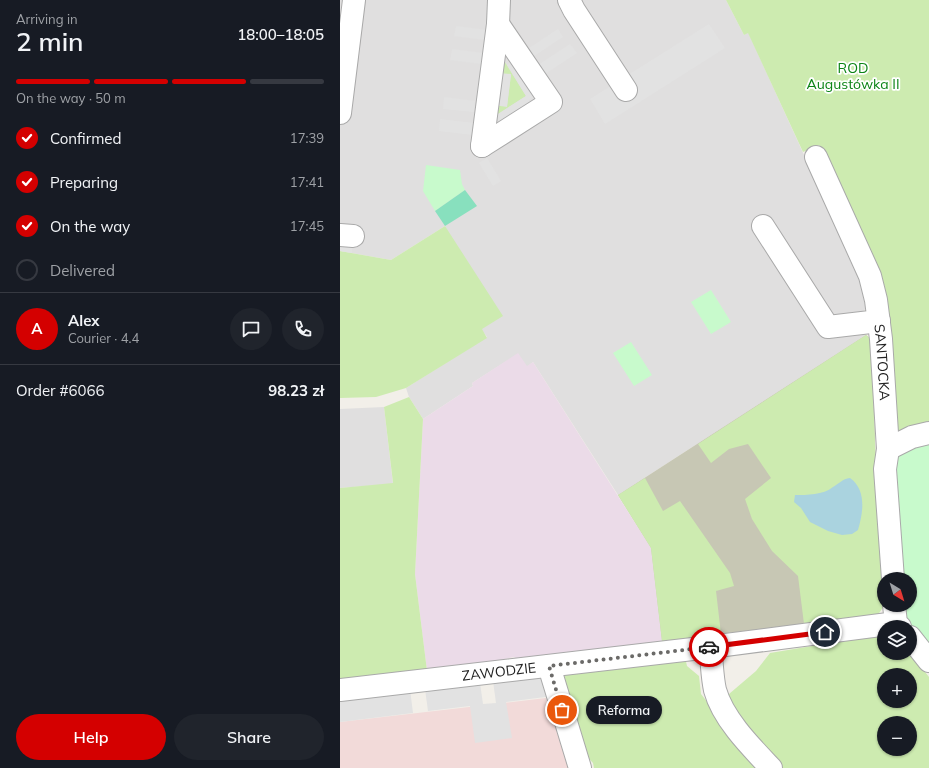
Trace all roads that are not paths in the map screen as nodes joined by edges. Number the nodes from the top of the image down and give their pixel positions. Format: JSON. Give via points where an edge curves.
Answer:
{"nodes":[{"id":1,"x":354,"y":0,"type":"edge"},
{"id":2,"x":499,"y":0,"type":"edge"},
{"id":3,"x":569,"y":0,"type":"edge"},
{"id":4,"x":498,"y":24,"type":"junction"},
{"id":5,"x":626,"y":90,"type":"dead end"},
{"id":6,"x":340,"y":113,"type":"edge"},
{"id":7,"x":816,"y":157,"type":"dead end"},
{"id":8,"x":763,"y":226,"type":"dead end"},
{"id":9,"x":879,"y":321,"type":"junction"},
{"id":10,"x":929,"y":433,"type":"edge"},
{"id":11,"x":888,"y":449,"type":"junction"},
{"id":12,"x":892,"y":572,"type":"edge"},
{"id":13,"x":877,"y":626,"type":"edge"},
{"id":14,"x":917,"y":645,"type":"edge"},
{"id":15,"x":710,"y":647,"type":"junction"},
{"id":16,"x":929,"y":661,"type":"edge"},
{"id":17,"x":549,"y":666,"type":"junction"},
{"id":18,"x":340,"y":690,"type":"edge"},
{"id":19,"x":580,"y":768,"type":"edge"},
{"id":20,"x":771,"y":768,"type":"edge"}],
"edges":[{"from":1,"to":6,"type":"street"},
{"from":2,"to":4,"type":"street"},
{"from":3,"to":5,"type":"street"},
{"from":4,"to":4,"type":"street","via":[[487,103],[482,146],[551,102]]},
{"from":7,"to":9,"type":"street","name":"SANTOCKA","via":[[870,276]]},
{"from":8,"to":9,"type":"street","via":[[828,327]]},
{"from":9,"to":11,"type":"street","name":"SANTOCKA"},
{"from":10,"to":11,"type":"street","via":[[912,437]]},
{"from":11,"to":12,"type":"street","name":"SANTOCKA","via":[[885,469]]},
{"from":13,"to":15,"type":"street","name":"ZAWODZIE"},
{"from":14,"to":16,"type":"street"},
{"from":15,"to":17,"type":"street","name":"ZAWODZIE"},
{"from":15,"to":20,"type":"street","via":[[715,690],[724,711],[750,746]]},
{"from":17,"to":18,"type":"street","name":"ZAWODZIE"},
{"from":17,"to":19,"type":"street"}]}
